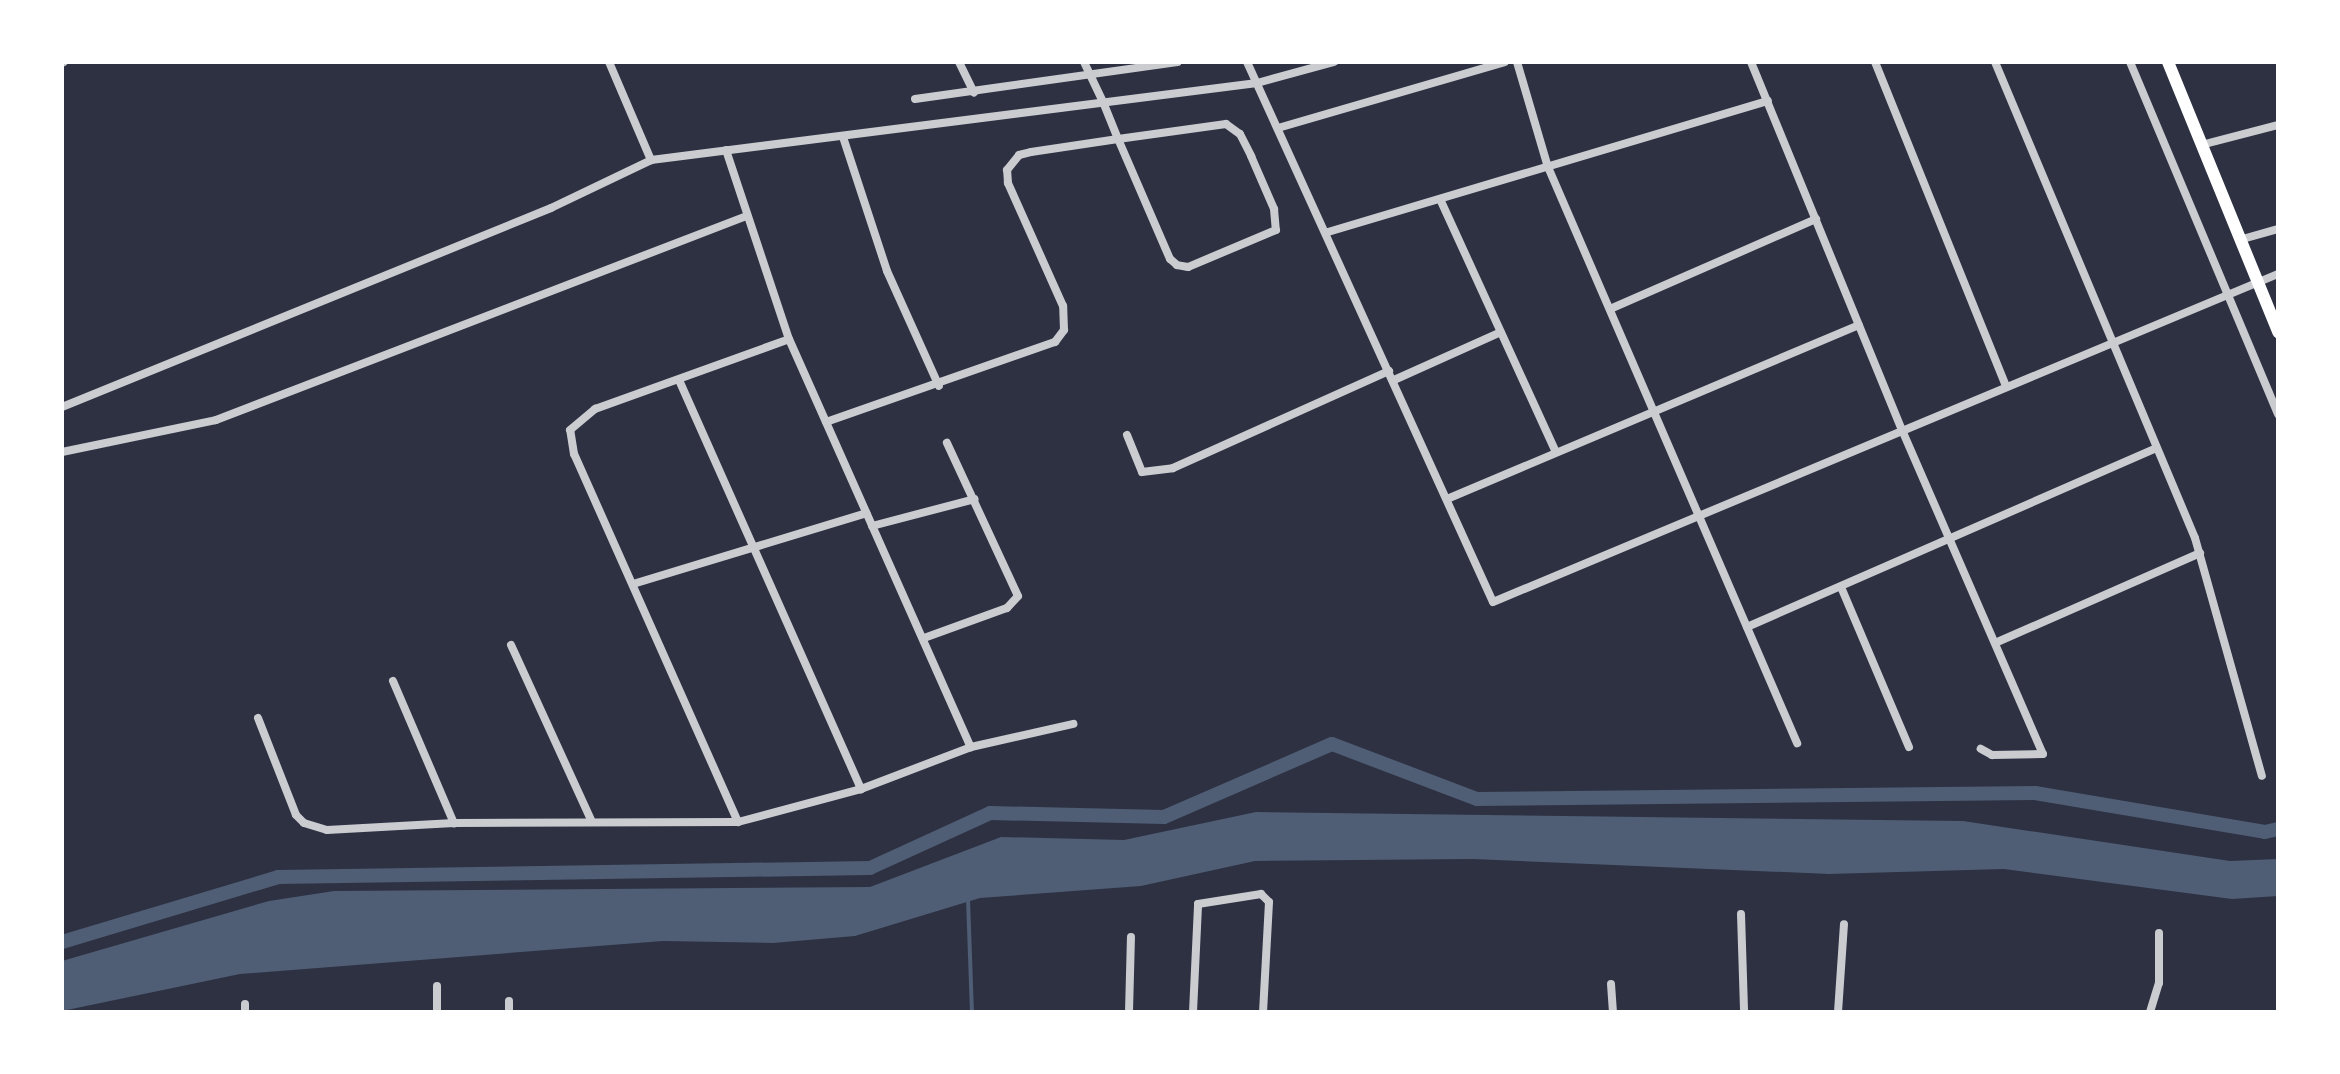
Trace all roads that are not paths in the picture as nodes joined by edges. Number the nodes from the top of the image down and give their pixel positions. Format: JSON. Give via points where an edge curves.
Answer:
{"nodes":[{"id":1,"x":609,"y":62,"type":"edge"},
{"id":2,"x":959,"y":62,"type":"edge"},
{"id":3,"x":1084,"y":62,"type":"edge"},
{"id":4,"x":1177,"y":62,"type":"edge"},
{"id":5,"x":1247,"y":62,"type":"edge"},
{"id":6,"x":1334,"y":62,"type":"edge"},
{"id":7,"x":1505,"y":62,"type":"edge"},
{"id":8,"x":1517,"y":62,"type":"edge"},
{"id":9,"x":1751,"y":62,"type":"edge"},
{"id":10,"x":1875,"y":62,"type":"edge"},
{"id":11,"x":1995,"y":62,"type":"edge"},
{"id":12,"x":2130,"y":62,"type":"edge"},
{"id":13,"x":2168,"y":62,"type":"edge"},
{"id":14,"x":1091,"y":76,"type":"junction"},
{"id":15,"x":1257,"y":83,"type":"junction"},
{"id":16,"x":974,"y":93,"type":"junction"},
{"id":17,"x":915,"y":99,"type":"dead end"},
{"id":18,"x":1768,"y":101,"type":"junction"},
{"id":19,"x":1104,"y":104,"type":"junction"},
{"id":20,"x":2278,"y":125,"type":"edge"},
{"id":21,"x":1278,"y":128,"type":"junction"},
{"id":22,"x":843,"y":137,"type":"junction"},
{"id":23,"x":1118,"y":139,"type":"junction"},
{"id":24,"x":2201,"y":145,"type":"junction"},
{"id":25,"x":726,"y":150,"type":"junction"},
{"id":26,"x":651,"y":160,"type":"junction"},
{"id":27,"x":1548,"y":167,"type":"junction"},
{"id":28,"x":1440,"y":199,"type":"junction"},
{"id":29,"x":744,"y":217,"type":"junction"},
{"id":30,"x":1816,"y":219,"type":"junction"},
{"id":31,"x":2278,"y":229,"type":"edge"},
{"id":32,"x":1328,"y":232,"type":"junction"},
{"id":33,"x":2239,"y":240,"type":"junction"},
{"id":34,"x":2278,"y":274,"type":"edge"},
{"id":35,"x":2256,"y":281,"type":"junction"},
{"id":36,"x":2225,"y":293,"type":"junction"},
{"id":37,"x":1610,"y":309,"type":"junction"},
{"id":38,"x":1859,"y":325,"type":"junction"},
{"id":39,"x":1501,"y":332,"type":"junction"},
{"id":40,"x":2278,"y":332,"type":"edge"},
{"id":41,"x":789,"y":339,"type":"junction"},
{"id":42,"x":2110,"y":342,"type":"junction"},
{"id":43,"x":1389,"y":371,"type":"junction"},
{"id":44,"x":679,"y":380,"type":"junction"},
{"id":45,"x":1394,"y":380,"type":"junction"},
{"id":46,"x":939,"y":386,"type":"junction"},
{"id":47,"x":2006,"y":386,"type":"junction"},
{"id":48,"x":62,"y":407,"type":"edge"},
{"id":49,"x":2278,"y":414,"type":"edge"},
{"id":50,"x":1655,"y":415,"type":"junction"},
{"id":51,"x":826,"y":422,"type":"junction"},
{"id":52,"x":1902,"y":430,"type":"junction"},
{"id":53,"x":1127,"y":435,"type":"dead end"},
{"id":54,"x":947,"y":443,"type":"dead end"},
{"id":55,"x":2156,"y":448,"type":"junction"},
{"id":56,"x":62,"y":452,"type":"edge"},
{"id":57,"x":1556,"y":452,"type":"junction"},
{"id":58,"x":975,"y":499,"type":"junction"},
{"id":59,"x":1447,"y":499,"type":"junction"},
{"id":60,"x":866,"y":513,"type":"junction"},
{"id":61,"x":1700,"y":516,"type":"junction"},
{"id":62,"x":872,"y":526,"type":"junction"},
{"id":63,"x":1950,"y":541,"type":"junction"},
{"id":64,"x":752,"y":548,"type":"junction"},
{"id":65,"x":2200,"y":553,"type":"junction"},
{"id":66,"x":633,"y":584,"type":"junction"},
{"id":67,"x":1841,"y":587,"type":"junction"},
{"id":68,"x":1747,"y":627,"type":"junction"},
{"id":69,"x":924,"y":638,"type":"junction"},
{"id":70,"x":1995,"y":643,"type":"junction"},
{"id":71,"x":511,"y":645,"type":"dead end"},
{"id":72,"x":393,"y":681,"type":"dead end"},
{"id":73,"x":258,"y":718,"type":"dead end"},
{"id":74,"x":1073,"y":724,"type":"dead end"},
{"id":75,"x":1797,"y":743,"type":"dead end"},
{"id":76,"x":971,"y":747,"type":"junction"},
{"id":77,"x":1909,"y":747,"type":"dead end"},
{"id":78,"x":1981,"y":749,"type":"dead end"},
{"id":79,"x":2262,"y":776,"type":"dead end"},
{"id":80,"x":861,"y":789,"type":"junction"},
{"id":81,"x":591,"y":820,"type":"junction"},
{"id":82,"x":738,"y":822,"type":"junction"},
{"id":83,"x":454,"y":823,"type":"junction"},
{"id":84,"x":1741,"y":914,"type":"dead end"},
{"id":85,"x":1844,"y":924,"type":"dead end"},
{"id":86,"x":2159,"y":933,"type":"dead end"},
{"id":87,"x":1131,"y":937,"type":"dead end"},
{"id":88,"x":1611,"y":984,"type":"dead end"},
{"id":89,"x":437,"y":986,"type":"dead end"},
{"id":90,"x":509,"y":1001,"type":"dead end"},
{"id":91,"x":437,"y":1012,"type":"edge"},
{"id":92,"x":509,"y":1012,"type":"edge"},
{"id":93,"x":1129,"y":1012,"type":"edge"},
{"id":94,"x":1193,"y":1012,"type":"edge"},
{"id":95,"x":1263,"y":1012,"type":"edge"},
{"id":96,"x":1613,"y":1012,"type":"edge"},
{"id":97,"x":1744,"y":1012,"type":"edge"},
{"id":98,"x":1838,"y":1012,"type":"edge"},
{"id":99,"x":2150,"y":1012,"type":"edge"}],
"edges":[{"from":1,"to":26,"type":"street"},
{"from":2,"to":16,"type":"street"},
{"from":3,"to":14,"type":"street"},
{"from":4,"to":14,"type":"street"},
{"from":5,"to":15,"type":"street"},
{"from":6,"to":15,"type":"street"},
{"from":7,"to":21,"type":"street"},
{"from":8,"to":27,"type":"street"},
{"from":9,"to":18,"type":"street"},
{"from":10,"to":47,"type":"street"},
{"from":11,"to":42,"type":"street"},
{"from":12,"to":36,"type":"street"},
{"from":13,"to":24,"type":"main road"},
{"from":14,"to":16,"type":"street"},
{"from":14,"to":19,"type":"street"},
{"from":15,"to":19,"type":"street"},
{"from":15,"to":21,"type":"street"},
{"from":16,"to":17,"type":"street"},
{"from":18,"to":27,"type":"street"},
{"from":18,"to":30,"type":"street"},
{"from":19,"to":22,"type":"street"},
{"from":19,"to":23,"type":"street"},
{"from":20,"to":24,"type":"street"},
{"from":21,"to":32,"type":"street"},
{"from":22,"to":25,"type":"street"},
{"from":22,"to":46,"type":"street","via":[[887,271]]},
{"from":23,"to":23,"type":"street","via":[[1177,265],[1188,267],[1276,230],[1274,209],[1234,127]]},
{"from":23,"to":46,"type":"street","via":[[1031,152],[1010,161],[1008,183],[1063,306],[1064,330],[1043,349]]},
{"from":24,"to":33,"type":"main road"},
{"from":25,"to":26,"type":"street"},
{"from":25,"to":29,"type":"street"},
{"from":26,"to":48,"type":"street","via":[[551,208]]},
{"from":27,"to":28,"type":"street"},
{"from":27,"to":37,"type":"street"},
{"from":28,"to":32,"type":"street"},
{"from":28,"to":39,"type":"street"},
{"from":29,"to":41,"type":"street"},
{"from":29,"to":56,"type":"street","via":[[216,420]]},
{"from":30,"to":37,"type":"street"},
{"from":30,"to":38,"type":"street"},
{"from":31,"to":33,"type":"street"},
{"from":32,"to":43,"type":"street"},
{"from":33,"to":35,"type":"main road"},
{"from":34,"to":35,"type":"street"},
{"from":35,"to":36,"type":"street"},
{"from":35,"to":40,"type":"main road"},
{"from":36,"to":42,"type":"street"},
{"from":36,"to":49,"type":"street"},
{"from":37,"to":50,"type":"street"},
{"from":38,"to":50,"type":"street"},
{"from":38,"to":52,"type":"street"},
{"from":39,"to":45,"type":"street"},
{"from":39,"to":57,"type":"street"},
{"from":41,"to":44,"type":"street"},
{"from":41,"to":51,"type":"street"},
{"from":42,"to":47,"type":"street"},
{"from":42,"to":55,"type":"street"},
{"from":43,"to":45,"type":"street"},
{"from":43,"to":53,"type":"street","via":[[1173,468],[1142,472]]},
{"from":44,"to":64,"type":"street"},
{"from":44,"to":66,"type":"street","via":[[595,409],[570,430],[574,454]]},
{"from":45,"to":59,"type":"street"},
{"from":46,"to":51,"type":"street"},
{"from":47,"to":52,"type":"street"},
{"from":50,"to":57,"type":"street"},
{"from":50,"to":61,"type":"street"},
{"from":51,"to":60,"type":"street"},
{"from":52,"to":61,"type":"street"},
{"from":52,"to":63,"type":"street"},
{"from":54,"to":58,"type":"street"},
{"from":55,"to":63,"type":"street"},
{"from":55,"to":65,"type":"street"},
{"from":57,"to":59,"type":"street"},
{"from":58,"to":62,"type":"street"},
{"from":58,"to":69,"type":"street","via":[[1018,596],[1007,608]]},
{"from":59,"to":61,"type":"street","via":[[1493,602]]},
{"from":60,"to":62,"type":"street"},
{"from":60,"to":64,"type":"street"},
{"from":61,"to":68,"type":"street"},
{"from":62,"to":69,"type":"street"},
{"from":63,"to":67,"type":"street"},
{"from":63,"to":70,"type":"street"},
{"from":64,"to":66,"type":"street"},
{"from":64,"to":80,"type":"street"},
{"from":65,"to":70,"type":"street"},
{"from":65,"to":79,"type":"street"},
{"from":66,"to":82,"type":"street"},
{"from":67,"to":68,"type":"street"},
{"from":67,"to":77,"type":"street"},
{"from":68,"to":75,"type":"street"},
{"from":69,"to":76,"type":"street"},
{"from":70,"to":78,"type":"street","via":[[2043,754],[1992,755]]},
{"from":71,"to":81,"type":"street"},
{"from":72,"to":83,"type":"street"},
{"from":73,"to":83,"type":"street","via":[[304,823],[327,830]]},
{"from":74,"to":76,"type":"street"},
{"from":76,"to":80,"type":"street"},
{"from":80,"to":82,"type":"street"},
{"from":81,"to":82,"type":"street"},
{"from":81,"to":83,"type":"street"},
{"from":84,"to":97,"type":"street"},
{"from":85,"to":98,"type":"street"},
{"from":86,"to":99,"type":"street","via":[[2159,983]]},
{"from":87,"to":93,"type":"street"},
{"from":88,"to":96,"type":"street"},
{"from":89,"to":91,"type":"street"},
{"from":90,"to":92,"type":"street"},
{"from":94,"to":95,"type":"street","via":[[1198,904],[1261,894],[1269,902]]}]}
